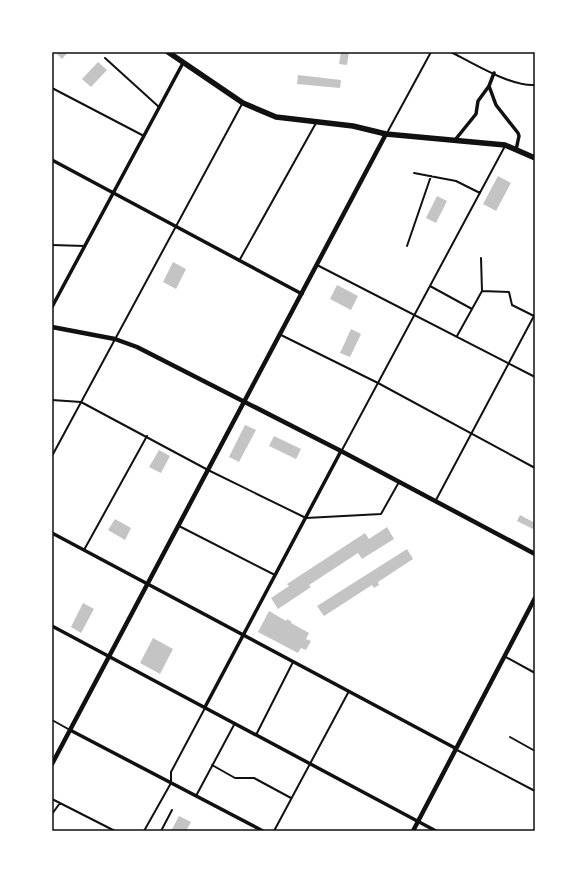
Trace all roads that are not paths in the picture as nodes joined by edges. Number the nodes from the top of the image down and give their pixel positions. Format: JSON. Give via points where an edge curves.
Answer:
{"nodes":[{"id":1,"x":168,"y":52,"type":"edge"},
{"id":2,"x":431,"y":52,"type":"edge"},
{"id":3,"x":451,"y":52,"type":"edge"},
{"id":4,"x":105,"y":58,"type":"dead end"},
{"id":5,"x":183,"y":64,"type":"junction"},
{"id":6,"x":494,"y":73,"type":"junction"},
{"id":7,"x":535,"y":85,"type":"edge"},
{"id":8,"x":489,"y":86,"type":"junction"},
{"id":9,"x":52,"y":88,"type":"edge"},
{"id":10,"x":243,"y":103,"type":"junction"},
{"id":11,"x":159,"y":107,"type":"junction"},
{"id":12,"x":316,"y":122,"type":"junction"},
{"id":13,"x":386,"y":134,"type":"junction"},
{"id":14,"x":144,"y":136,"type":"junction"},
{"id":15,"x":455,"y":140,"type":"junction"},
{"id":16,"x":505,"y":145,"type":"junction"},
{"id":17,"x":516,"y":150,"type":"junction"},
{"id":18,"x":535,"y":158,"type":"edge"},
{"id":19,"x":52,"y":160,"type":"edge"},
{"id":20,"x":414,"y":173,"type":"dead end"},
{"id":21,"x":431,"y":176,"type":"junction"},
{"id":22,"x":113,"y":193,"type":"junction"},
{"id":23,"x":480,"y":193,"type":"junction"},
{"id":24,"x":176,"y":226,"type":"junction"},
{"id":25,"x":52,"y":245,"type":"edge"},
{"id":26,"x":85,"y":246,"type":"junction"},
{"id":27,"x":407,"y":246,"type":"dead end"},
{"id":28,"x":481,"y":258,"type":"dead end"},
{"id":29,"x":239,"y":260,"type":"junction"},
{"id":30,"x":317,"y":265,"type":"junction"},
{"id":31,"x":430,"y":286,"type":"junction"},
{"id":32,"x":482,"y":291,"type":"junction"},
{"id":33,"x":302,"y":294,"type":"junction"},
{"id":34,"x":52,"y":306,"type":"edge"},
{"id":35,"x":472,"y":309,"type":"junction"},
{"id":36,"x":415,"y":314,"type":"junction"},
{"id":37,"x":534,"y":315,"type":"edge"},
{"id":38,"x":52,"y":327,"type":"edge"},
{"id":39,"x":281,"y":335,"type":"junction"},
{"id":40,"x":456,"y":336,"type":"junction"},
{"id":41,"x":115,"y":339,"type":"junction"},
{"id":42,"x":509,"y":363,"type":"junction"},
{"id":43,"x":535,"y":377,"type":"edge"},
{"id":44,"x":378,"y":382,"type":"junction"},
{"id":45,"x":52,"y":400,"type":"edge"},
{"id":46,"x":81,"y":402,"type":"junction"},
{"id":47,"x":245,"y":403,"type":"junction"},
{"id":48,"x":472,"y":433,"type":"junction"},
{"id":49,"x":146,"y":436,"type":"junction"},
{"id":50,"x":341,"y":452,"type":"junction"},
{"id":51,"x":52,"y":456,"type":"edge"},
{"id":52,"x":535,"y":468,"type":"edge"},
{"id":53,"x":208,"y":470,"type":"junction"},
{"id":54,"x":399,"y":482,"type":"junction"},
{"id":55,"x":435,"y":502,"type":"junction"},
{"id":56,"x":306,"y":518,"type":"junction"},
{"id":57,"x":177,"y":525,"type":"junction"},
{"id":58,"x":52,"y":533,"type":"edge"},
{"id":59,"x":84,"y":550,"type":"junction"},
{"id":60,"x":535,"y":554,"type":"edge"},
{"id":61,"x":276,"y":575,"type":"junction"},
{"id":62,"x":147,"y":584,"type":"junction"},
{"id":63,"x":535,"y":598,"type":"edge"},
{"id":64,"x":52,"y":626,"type":"edge"},
{"id":65,"x":244,"y":635,"type":"junction"},
{"id":66,"x":504,"y":656,"type":"junction"},
{"id":67,"x":108,"y":657,"type":"junction"},
{"id":68,"x":294,"y":661,"type":"junction"},
{"id":69,"x":535,"y":673,"type":"edge"},
{"id":70,"x":349,"y":691,"type":"junction"},
{"id":71,"x":205,"y":707,"type":"junction"},
{"id":72,"x":52,"y":720,"type":"edge"},
{"id":73,"x":235,"y":723,"type":"junction"},
{"id":74,"x":70,"y":730,"type":"junction"},
{"id":75,"x":256,"y":735,"type":"junction"},
{"id":76,"x":510,"y":737,"type":"dead end"},
{"id":77,"x":455,"y":748,"type":"junction"},
{"id":78,"x":535,"y":751,"type":"edge"},
{"id":79,"x":310,"y":763,"type":"junction"},
{"id":80,"x":52,"y":764,"type":"edge"},
{"id":81,"x":212,"y":765,"type":"junction"},
{"id":82,"x":171,"y":782,"type":"junction"},
{"id":83,"x":535,"y":791,"type":"edge"},
{"id":84,"x":196,"y":796,"type":"junction"},
{"id":85,"x":52,"y":798,"type":"edge"},
{"id":86,"x":291,"y":798,"type":"junction"},
{"id":87,"x":60,"y":803,"type":"junction"},
{"id":88,"x":172,"y":810,"type":"dead end"},
{"id":89,"x":52,"y":814,"type":"edge"},
{"id":90,"x":418,"y":821,"type":"junction"},
{"id":91,"x":114,"y":831,"type":"edge"},
{"id":92,"x":144,"y":831,"type":"edge"},
{"id":93,"x":161,"y":831,"type":"edge"},
{"id":94,"x":263,"y":831,"type":"edge"},
{"id":95,"x":274,"y":831,"type":"edge"},
{"id":96,"x":413,"y":831,"type":"edge"},
{"id":97,"x":436,"y":831,"type":"edge"}],
"edges":[{"from":1,"to":5,"type":"main road"},
{"from":2,"to":13,"type":"lane"},
{"from":3,"to":6,"type":"lane"},
{"from":4,"to":11,"type":"lane"},
{"from":5,"to":10,"type":"main road"},
{"from":5,"to":11,"type":"street"},
{"from":6,"to":7,"type":"lane"},
{"from":6,"to":8,"type":"street"},
{"from":8,"to":15,"type":"street","via":[[480,97],[476,114]]},
{"from":8,"to":17,"type":"street","via":[[496,105],[518,133]]},
{"from":9,"to":14,"type":"lane"},
{"from":10,"to":12,"type":"main road","via":[[276,117]]},
{"from":10,"to":24,"type":"lane"},
{"from":11,"to":14,"type":"street"},
{"from":12,"to":13,"type":"main road","via":[[353,126]]},
{"from":12,"to":29,"type":"lane"},
{"from":13,"to":15,"type":"main road"},
{"from":13,"to":30,"type":"street"},
{"from":14,"to":22,"type":"street"},
{"from":15,"to":16,"type":"main road"},
{"from":16,"to":17,"type":"main road"},
{"from":16,"to":23,"type":"lane"},
{"from":17,"to":18,"type":"main road"},
{"from":19,"to":22,"type":"street"},
{"from":20,"to":21,"type":"lane"},
{"from":21,"to":23,"type":"lane","via":[[456,181]]},
{"from":21,"to":27,"type":"lane"},
{"from":22,"to":24,"type":"street"},
{"from":22,"to":26,"type":"street"},
{"from":23,"to":31,"type":"lane"},
{"from":24,"to":29,"type":"street"},
{"from":24,"to":41,"type":"lane"},
{"from":25,"to":26,"type":"lane"},
{"from":26,"to":34,"type":"street"},
{"from":28,"to":32,"type":"lane"},
{"from":29,"to":33,"type":"street"},
{"from":30,"to":33,"type":"street"},
{"from":30,"to":36,"type":"lane"},
{"from":31,"to":35,"type":"lane"},
{"from":31,"to":36,"type":"lane"},
{"from":32,"to":35,"type":"lane"},
{"from":32,"to":37,"type":"lane","via":[[509,292],[512,305]]},
{"from":33,"to":39,"type":"street"},
{"from":35,"to":40,"type":"lane"},
{"from":36,"to":40,"type":"lane"},
{"from":36,"to":44,"type":"lane"},
{"from":37,"to":42,"type":"lane"},
{"from":38,"to":41,"type":"street"},
{"from":39,"to":44,"type":"lane"},
{"from":39,"to":47,"type":"street"},
{"from":40,"to":42,"type":"lane"},
{"from":41,"to":46,"type":"lane"},
{"from":41,"to":47,"type":"street","via":[[137,347]]},
{"from":42,"to":43,"type":"lane"},
{"from":42,"to":48,"type":"lane"},
{"from":44,"to":48,"type":"lane"},
{"from":44,"to":50,"type":"lane"},
{"from":45,"to":46,"type":"lane"},
{"from":46,"to":49,"type":"lane"},
{"from":46,"to":51,"type":"lane"},
{"from":47,"to":50,"type":"street"},
{"from":47,"to":53,"type":"street"},
{"from":48,"to":52,"type":"lane"},
{"from":48,"to":55,"type":"lane"},
{"from":49,"to":53,"type":"lane"},
{"from":49,"to":59,"type":"lane"},
{"from":50,"to":54,"type":"street"},
{"from":50,"to":56,"type":"street"},
{"from":53,"to":56,"type":"lane"},
{"from":53,"to":57,"type":"street"},
{"from":54,"to":55,"type":"street"},
{"from":54,"to":56,"type":"lane","via":[[381,514]]},
{"from":55,"to":60,"type":"street"},
{"from":56,"to":61,"type":"street"},
{"from":57,"to":61,"type":"lane"},
{"from":57,"to":62,"type":"street"},
{"from":58,"to":59,"type":"street"},
{"from":59,"to":62,"type":"street"},
{"from":61,"to":65,"type":"street"},
{"from":62,"to":65,"type":"street"},
{"from":62,"to":67,"type":"street"},
{"from":63,"to":66,"type":"street"},
{"from":64,"to":67,"type":"street"},
{"from":65,"to":68,"type":"street"},
{"from":65,"to":71,"type":"street"},
{"from":66,"to":69,"type":"lane"},
{"from":66,"to":77,"type":"street"},
{"from":67,"to":71,"type":"street"},
{"from":67,"to":74,"type":"street"},
{"from":68,"to":70,"type":"street"},
{"from":68,"to":75,"type":"lane"},
{"from":70,"to":77,"type":"street"},
{"from":70,"to":79,"type":"lane"},
{"from":71,"to":73,"type":"street"},
{"from":71,"to":82,"type":"lane","via":[[171,772]]},
{"from":72,"to":74,"type":"lane"},
{"from":73,"to":75,"type":"street"},
{"from":73,"to":81,"type":"lane"},
{"from":74,"to":80,"type":"street"},
{"from":74,"to":82,"type":"street"},
{"from":75,"to":79,"type":"street"},
{"from":76,"to":78,"type":"lane"},
{"from":77,"to":83,"type":"lane"},
{"from":77,"to":90,"type":"street"},
{"from":79,"to":86,"type":"lane"},
{"from":79,"to":90,"type":"street"},
{"from":81,"to":84,"type":"lane"},
{"from":81,"to":86,"type":"lane","via":[[235,778],[254,778]]},
{"from":82,"to":84,"type":"street"},
{"from":82,"to":92,"type":"lane"},
{"from":84,"to":94,"type":"street"},
{"from":85,"to":87,"type":"lane"},
{"from":86,"to":95,"type":"lane"},
{"from":87,"to":89,"type":"lane"},
{"from":87,"to":91,"type":"lane"},
{"from":88,"to":93,"type":"lane"},
{"from":90,"to":96,"type":"street"},
{"from":90,"to":97,"type":"street"}]}
